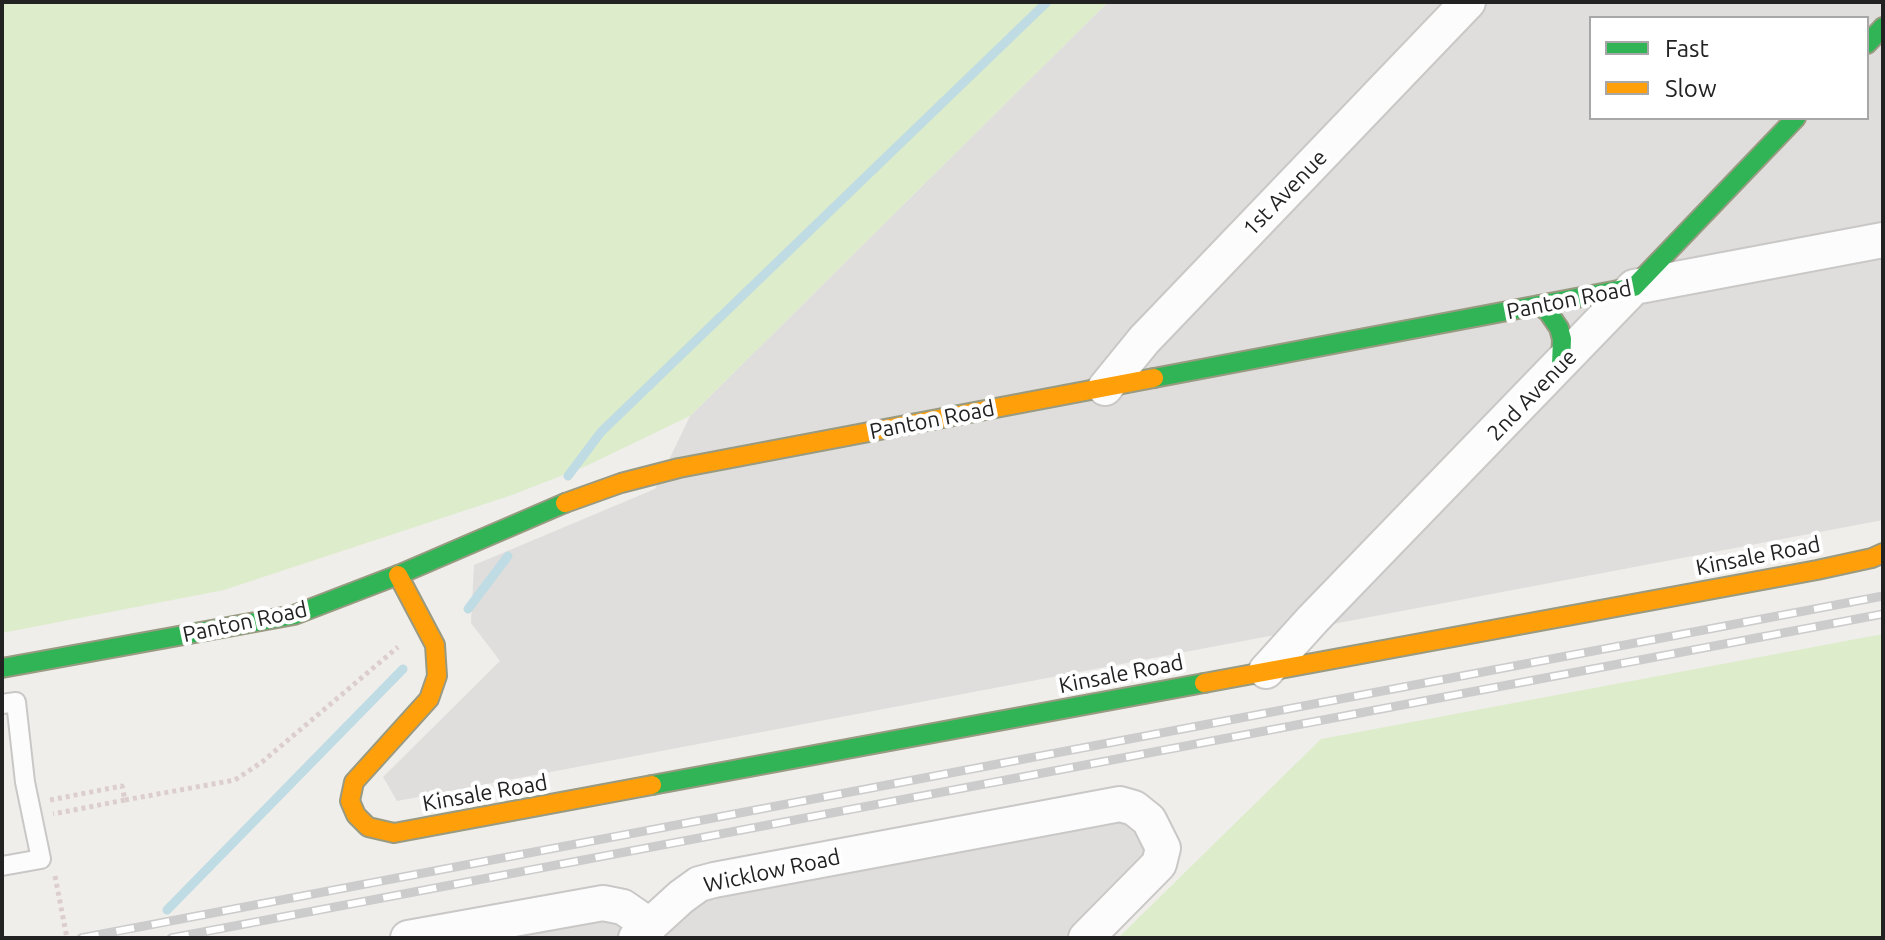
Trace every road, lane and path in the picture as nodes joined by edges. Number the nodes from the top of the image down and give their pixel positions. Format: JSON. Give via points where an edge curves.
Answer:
{"nodes":[{"id":1,"x":1468,"y":2,"type":"edge"},
{"id":2,"x":1883,"y":27,"type":"edge"},
{"id":3,"x":1869,"y":42,"type":"edge"},
{"id":4,"x":1794,"y":120,"type":"edge"},
{"id":5,"x":1883,"y":240,"type":"edge"},
{"id":6,"x":1634,"y":287,"type":"junction"},
{"id":7,"x":1539,"y":305,"type":"junction"},
{"id":8,"x":1561,"y":365,"type":"junction"},
{"id":9,"x":1105,"y":388,"type":"junction"},
{"id":10,"x":1883,"y":553,"type":"edge"},
{"id":11,"x":398,"y":575,"type":"junction"},
{"id":12,"x":435,"y":645,"type":"junction"},
{"id":13,"x":2,"y":668,"type":"edge"},
{"id":14,"x":1266,"y":671,"type":"junction"},
{"id":15,"x":2,"y":704,"type":"edge"},
{"id":16,"x":125,"y":800,"type":"junction"},
{"id":17,"x":40,"y":802,"type":"dead end"},
{"id":18,"x":43,"y":816,"type":"dead end"},
{"id":19,"x":2,"y":866,"type":"edge"},
{"id":20,"x":642,"y":931,"type":"edge"},
{"id":21,"x":408,"y":938,"type":"edge"},
{"id":22,"x":1086,"y":938,"type":"edge"}],
"edges":[{"from":1,"to":9,"type":"street","name":"1st Avenue","via":[[1144,340]]},
{"from":2,"to":3,"type":"street"},
{"from":4,"to":6,"type":"street","name":"2nd Avenue"},
{"from":5,"to":6,"type":"street","name":"Panton Road"},
{"from":6,"to":7,"type":"street","name":"Panton Road"},
{"from":6,"to":8,"type":"street","name":"2nd Avenue"},
{"from":7,"to":8,"type":"street","via":[[1559,328]]},
{"from":7,"to":9,"type":"street","name":"Panton Road"},
{"from":8,"to":14,"type":"street","name":"2nd Avenue"},
{"from":9,"to":11,"type":"street","name":"Panton Road","via":[[621,483]]},
{"from":10,"to":14,"type":"street","name":"Kinsale Road","via":[[1817,570]]},
{"from":11,"to":12,"type":"street"},
{"from":11,"to":13,"type":"street","name":"Panton Road","via":[[294,615]]},
{"from":12,"to":14,"type":"street","name":"Kinsale Road","via":[[437,676],[429,699],[354,782],[350,801],[368,827],[394,833],[441,826]]},
{"from":12,"to":16,"type":"path","via":[[399,647],[235,780]]},
{"from":15,"to":19,"type":"lane","via":[[16,702],[41,859]]},
{"from":16,"to":17,"type":"path","via":[[122,786]]},
{"from":16,"to":18,"type":"path"},
{"from":20,"to":21,"type":"street","name":"Wicklow Road","via":[[623,907],[603,903]]},
{"from":20,"to":22,"type":"street","name":"Wicklow Road","via":[[689,891],[714,880],[1120,804],[1134,808],[1149,820],[1163,848],[1159,864]]}]}
